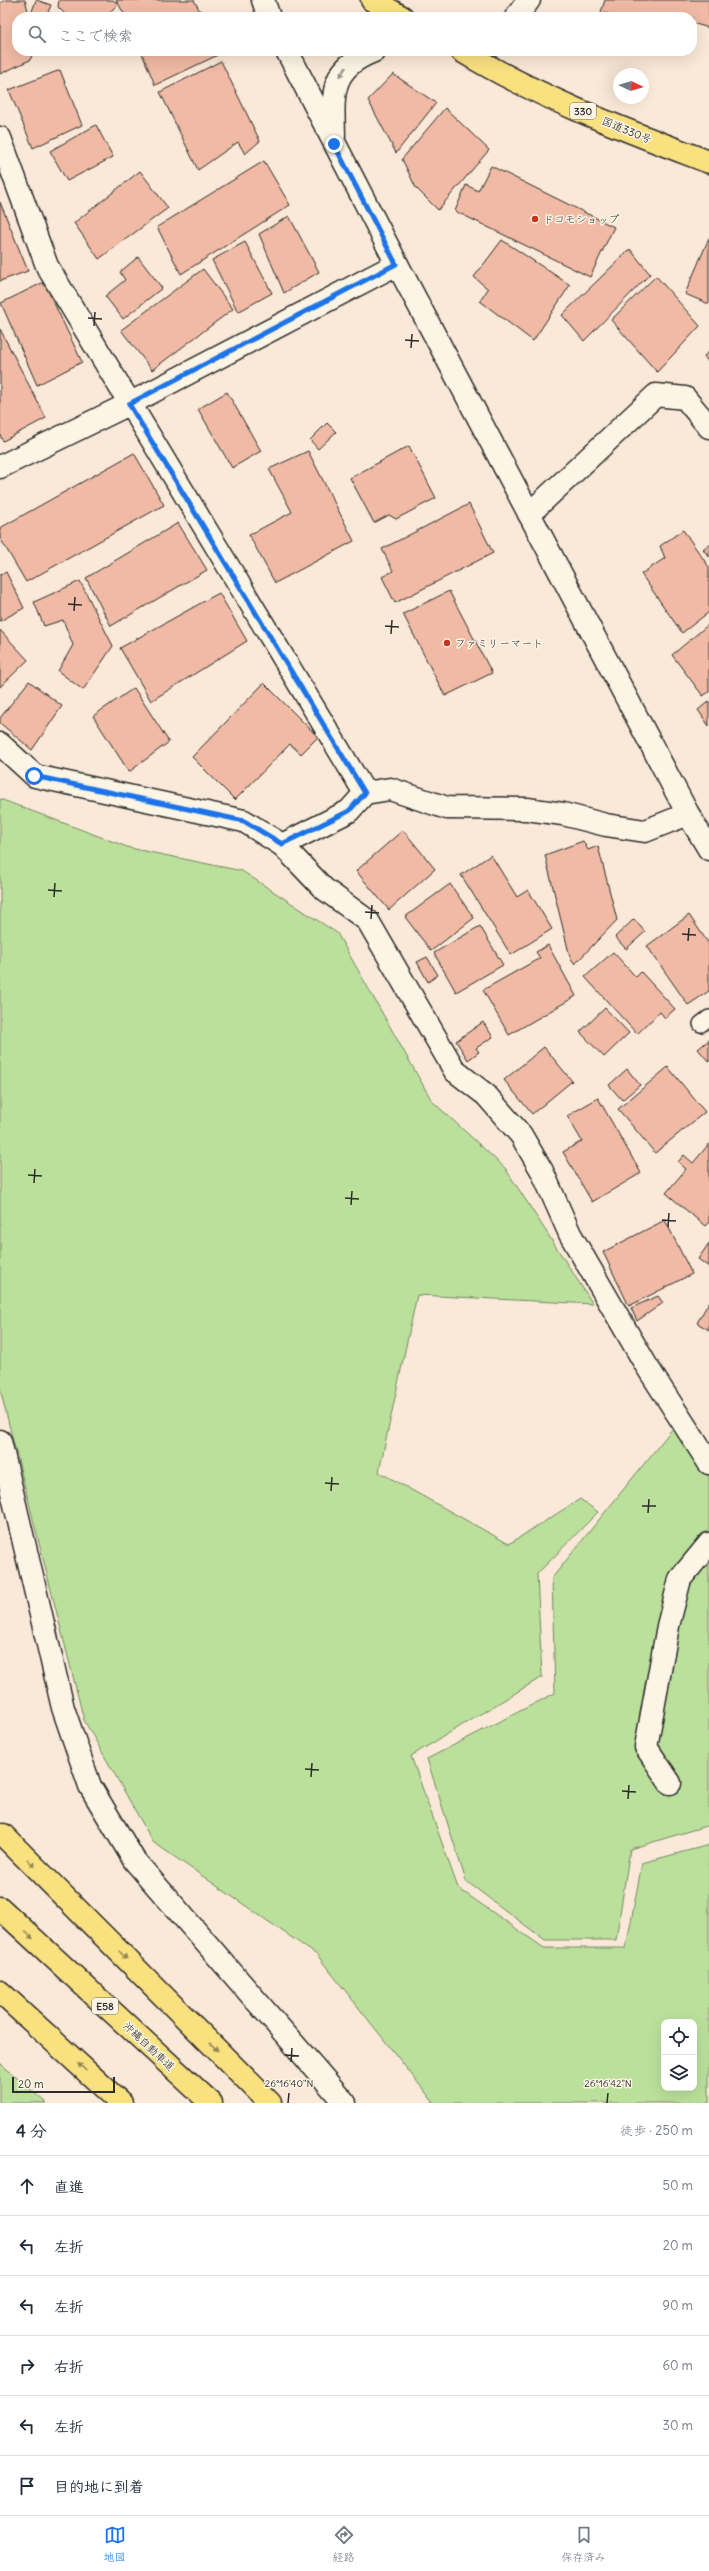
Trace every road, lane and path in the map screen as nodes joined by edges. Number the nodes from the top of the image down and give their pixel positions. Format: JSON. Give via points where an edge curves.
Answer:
{"nodes":[{"id":1,"x":263,"y":0,"type":"edge"},
{"id":2,"x":372,"y":0,"type":"edge"},
{"id":3,"x":529,"y":0,"type":"edge"},
{"id":4,"x":267,"y":12,"type":"edge"},
{"id":5,"x":393,"y":12,"type":"edge"},
{"id":6,"x":520,"y":12,"type":"edge"},
{"id":7,"x":290,"y":56,"type":"edge"},
{"id":8,"x":360,"y":56,"type":"edge"},
{"id":9,"x":486,"y":57,"type":"edge"},
{"id":10,"x":0,"y":138,"type":"edge"},
{"id":11,"x":334,"y":144,"type":"junction"},
{"id":12,"x":709,"y":162,"type":"edge"},
{"id":13,"x":7,"y":179,"type":"edge"},
{"id":14,"x":396,"y":264,"type":"junction"},
{"id":15,"x":129,"y":404,"type":"junction"},
{"id":16,"x":709,"y":427,"type":"edge"},
{"id":17,"x":0,"y":468,"type":"edge"},
{"id":18,"x":529,"y":514,"type":"junction"},
{"id":19,"x":0,"y":744,"type":"edge"},
{"id":20,"x":365,"y":793,"type":"junction"},
{"id":21,"x":688,"y":814,"type":"junction"},
{"id":22,"x":282,"y":844,"type":"junction"},
{"id":23,"x":709,"y":849,"type":"edge"},
{"id":24,"x":0,"y":1441,"type":"edge"},
{"id":25,"x":709,"y":1463,"type":"edge"},
{"id":26,"x":709,"y":1544,"type":"edge"},
{"id":27,"x":670,"y":1783,"type":"dead end"},
{"id":28,"x":4,"y":1835,"type":"dead end"},
{"id":29,"x":0,"y":1908,"type":"edge"},
{"id":30,"x":0,"y":1992,"type":"edge"},
{"id":31,"x":121,"y":2103,"type":"edge"},
{"id":32,"x":211,"y":2103,"type":"edge"},
{"id":33,"x":270,"y":2103,"type":"edge"},
{"id":34,"x":345,"y":2103,"type":"edge"}],
"edges":[{"from":1,"to":4,"type":"street"},
{"from":2,"to":5,"type":"highway"},
{"from":3,"to":6,"type":"street"},
{"from":7,"to":11,"type":"street"},
{"from":8,"to":11,"type":"street","one_way":true,"via":[[341,72],[333,100]]},
{"from":9,"to":12,"type":"highway","name":"国道330号","number":"330","via":[[628,131]]},
{"from":10,"to":13,"type":"street"},
{"from":11,"to":14,"type":"street"},
{"from":13,"to":15,"type":"street","via":[[47,266]]},
{"from":14,"to":15,"type":"street"},
{"from":14,"to":18,"type":"street"},
{"from":15,"to":17,"type":"street"},
{"from":15,"to":20,"type":"street"},
{"from":16,"to":18,"type":"street","via":[[685,398],[656,395]]},
{"from":18,"to":21,"type":"street"},
{"from":19,"to":22,"type":"street","via":[[34,776],[244,821]]},
{"from":20,"to":21,"type":"street","via":[[390,788],[447,808],[527,810],[563,814],[606,825],[645,831]]},
{"from":20,"to":22,"type":"street","via":[[349,811]]},
{"from":21,"to":23,"type":"street"},
{"from":22,"to":25,"type":"street","via":[[323,888],[368,921],[455,1071],[486,1095],[521,1135],[542,1171],[570,1234],[646,1365]]},
{"from":24,"to":34,"type":"street","via":[[63,1708],[90,1786],[134,1860]]},
{"from":26,"to":27,"type":"street","via":[[680,1579],[650,1719],[646,1747]]},
{"from":28,"to":33,"type":"highway","one_way":true},
{"from":29,"to":32,"type":"highway","name":"沖縄自動車道","number":"E58","one_way":true},
{"from":31,"to":30,"type":"highway","one_way":true}]}
